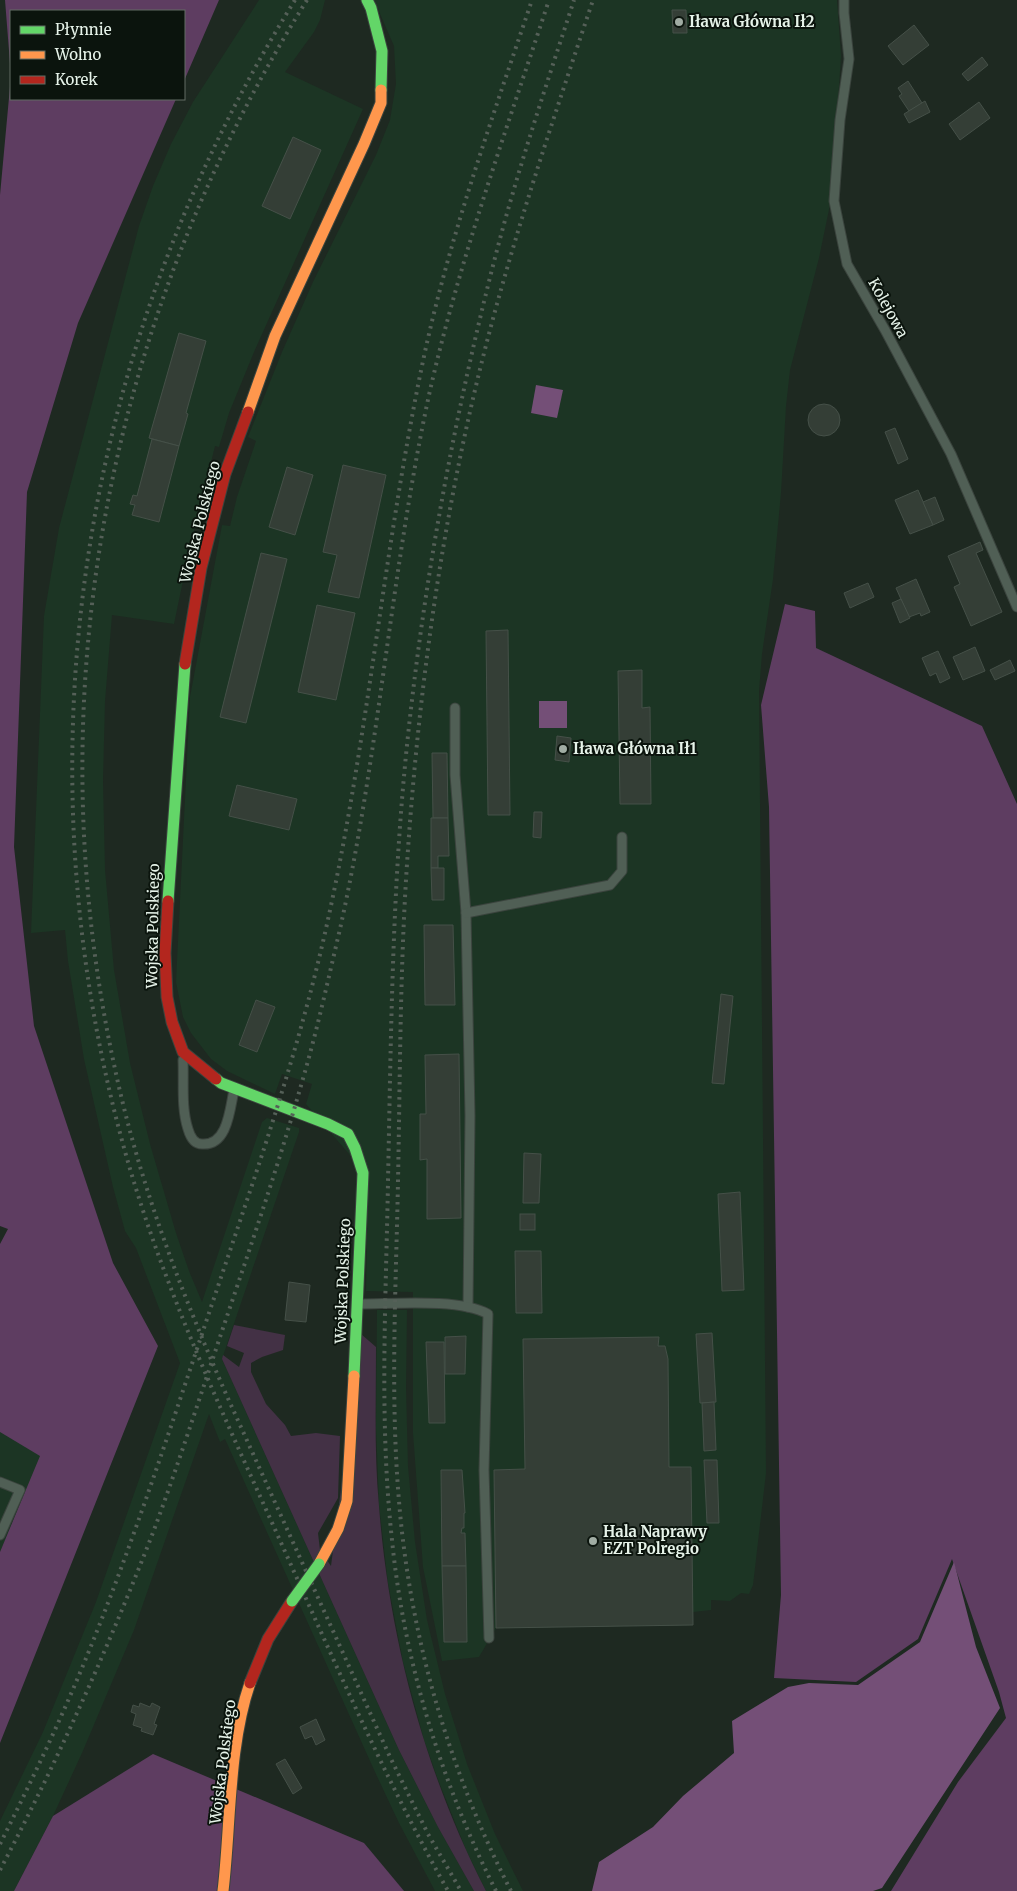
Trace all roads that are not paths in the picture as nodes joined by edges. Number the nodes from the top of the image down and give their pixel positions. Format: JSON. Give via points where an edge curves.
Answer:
{"nodes":[{"id":1,"x":844,"y":0,"type":"edge"},
{"id":2,"x":372,"y":3,"type":"edge"},
{"id":3,"x":1017,"y":607,"type":"edge"},
{"id":4,"x":455,"y":708,"type":"dead end"},
{"id":5,"x":622,"y":836,"type":"dead end"},
{"id":6,"x":466,"y":914,"type":"junction"},
{"id":7,"x":183,"y":1052,"type":"junction"},
{"id":8,"x":234,"y":1088,"type":"junction"},
{"id":9,"x":357,"y":1304,"type":"junction"},
{"id":10,"x":468,"y":1307,"type":"junction"},
{"id":11,"x":0,"y":1482,"type":"edge"},
{"id":12,"x":0,"y":1535,"type":"edge"},
{"id":13,"x":489,"y":1638,"type":"dead end"},
{"id":14,"x":223,"y":1891,"type":"edge"}],
"edges":[{"from":1,"to":3,"type":"lane","name":"Kolejowa","via":[[849,60],[840,120],[834,201],[847,264],[951,454]]},
{"from":2,"to":7,"type":"street","name":"Wojska Polskiego","via":[[382,51],[381,103],[275,336],[225,474],[201,568],[186,655],[165,953],[167,997]]},
{"from":4,"to":6,"type":"lane","via":[[455,775]]},
{"from":5,"to":6,"type":"lane","via":[[622,871],[610,885]]},
{"from":6,"to":10,"type":"lane","via":[[470,1116]]},
{"from":7,"to":8,"type":"street","name":"Wojska Polskiego","via":[[221,1083]]},
{"from":7,"to":8,"type":"lane","via":[[187,1127],[191,1138],[199,1144],[209,1145],[225,1130]]},
{"from":8,"to":9,"type":"street","name":"Wojska Polskiego","via":[[348,1134],[363,1173]]},
{"from":9,"to":10,"type":"lane","via":[[426,1303]]},
{"from":9,"to":14,"type":"street","name":"Wojska Polskiego","bridge":true,"via":[[347,1507],[340,1529],[292,1601],[256,1665],[244,1704]]},
{"from":10,"to":13,"type":"lane","via":[[488,1314],[484,1470]]},
{"from":11,"to":12,"type":"lane","via":[[20,1490]]}]}
